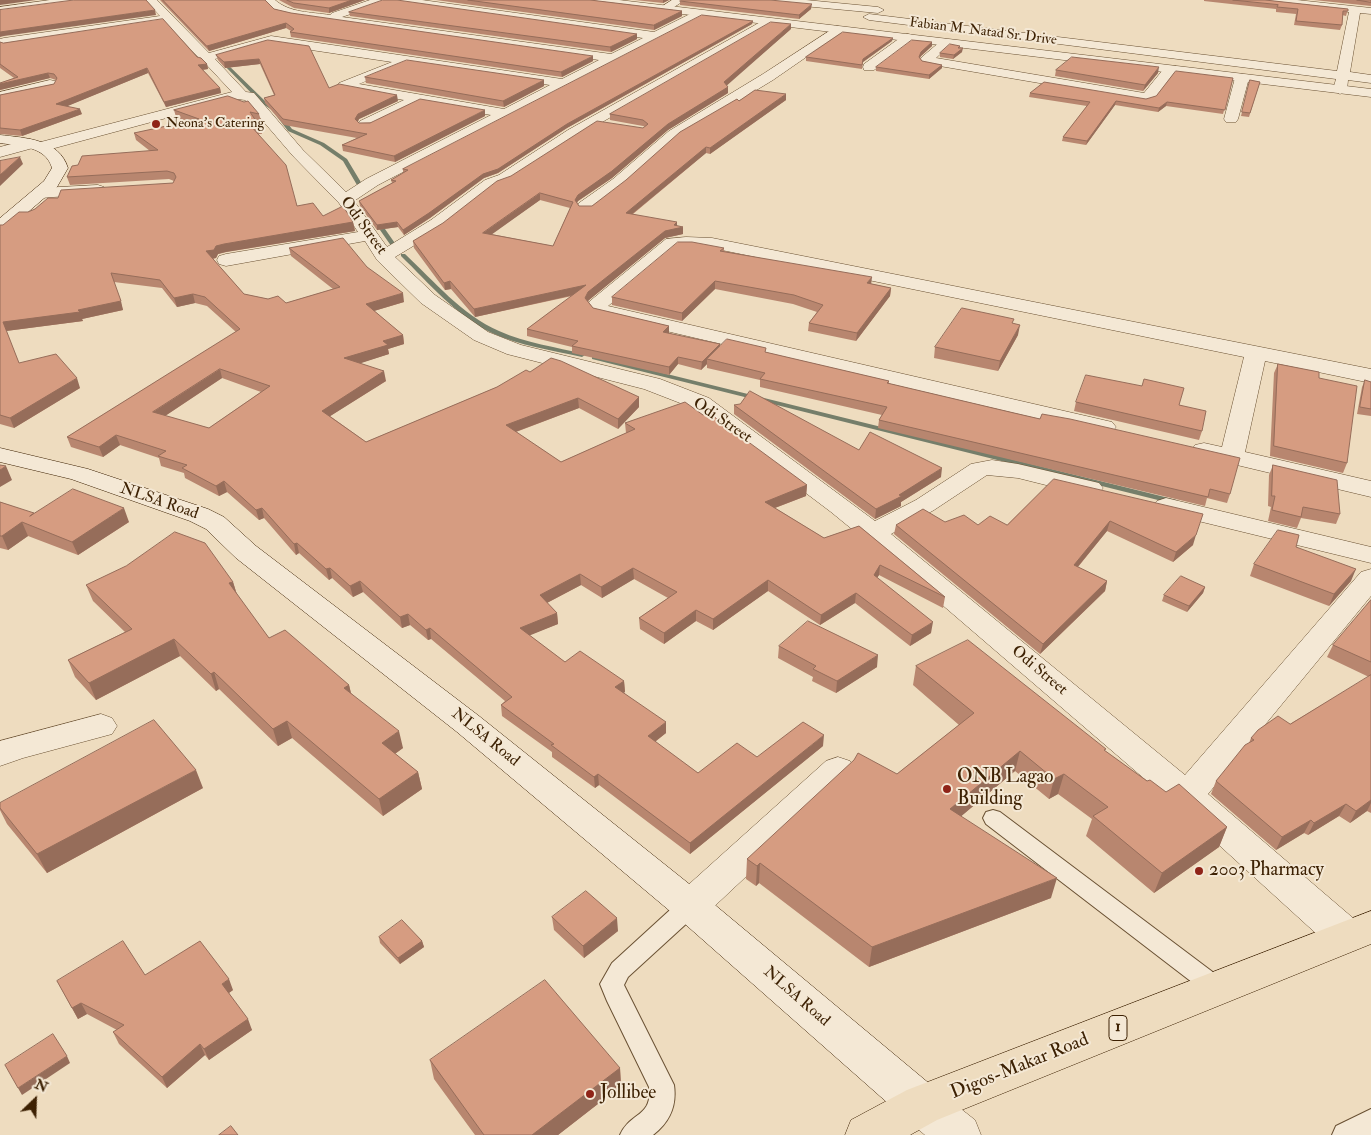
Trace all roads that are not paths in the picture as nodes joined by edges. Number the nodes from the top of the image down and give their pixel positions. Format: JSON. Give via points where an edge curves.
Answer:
{"nodes":[{"id":1,"x":74,"y":0,"type":"edge"},
{"id":2,"x":269,"y":0,"type":"edge"},
{"id":3,"x":381,"y":0,"type":"edge"},
{"id":4,"x":398,"y":0,"type":"edge"},
{"id":5,"x":591,"y":0,"type":"edge"},
{"id":6,"x":680,"y":0,"type":"edge"},
{"id":7,"x":771,"y":0,"type":"edge"},
{"id":8,"x":1264,"y":0,"type":"edge"},
{"id":9,"x":153,"y":3,"type":"edge"},
{"id":10,"x":140,"y":7,"type":"edge"},
{"id":11,"x":664,"y":9,"type":"junction"},
{"id":12,"x":0,"y":10,"type":"edge"},
{"id":13,"x":1355,"y":10,"type":"junction"},
{"id":14,"x":878,"y":11,"type":"junction"},
{"id":15,"x":1371,"y":11,"type":"edge"},
{"id":16,"x":700,"y":14,"type":"junction"},
{"id":17,"x":331,"y":17,"type":"junction"},
{"id":18,"x":167,"y":18,"type":"junction"},
{"id":19,"x":768,"y":22,"type":"junction"},
{"id":20,"x":842,"y":31,"type":"junction"},
{"id":21,"x":656,"y":36,"type":"junction"},
{"id":22,"x":908,"y":38,"type":"junction"},
{"id":23,"x":271,"y":40,"type":"junction"},
{"id":24,"x":4,"y":42,"type":"edge"},
{"id":25,"x":946,"y":43,"type":"junction"},
{"id":26,"x":204,"y":58,"type":"junction"},
{"id":27,"x":612,"y":58,"type":"junction"},
{"id":28,"x":408,"y":59,"type":"junction"},
{"id":29,"x":1079,"y":59,"type":"junction"},
{"id":30,"x":869,"y":67,"type":"dead end"},
{"id":31,"x":1171,"y":70,"type":"junction"},
{"id":32,"x":1343,"y":76,"type":"junction"},
{"id":33,"x":1242,"y":78,"type":"junction"},
{"id":34,"x":1371,"y":79,"type":"edge"},
{"id":35,"x":1051,"y":82,"type":"junction"},
{"id":36,"x":564,"y":83,"type":"junction"},
{"id":37,"x":50,"y":84,"type":"edge"},
{"id":38,"x":1340,"y":90,"type":"junction"},
{"id":39,"x":1371,"y":93,"type":"edge"},
{"id":40,"x":241,"y":94,"type":"junction"},
{"id":41,"x":0,"y":96,"type":"edge"},
{"id":42,"x":419,"y":98,"type":"junction"},
{"id":43,"x":505,"y":114,"type":"junction"},
{"id":44,"x":1231,"y":119,"type":"dead end"},
{"id":45,"x":365,"y":124,"type":"edge"},
{"id":46,"x":3,"y":147,"type":"edge"},
{"id":47,"x":31,"y":150,"type":"junction"},
{"id":48,"x":110,"y":189,"type":"edge"},
{"id":49,"x":41,"y":193,"type":"junction"},
{"id":50,"x":345,"y":200,"type":"junction"},
{"id":51,"x":585,"y":207,"type":"edge"},
{"id":52,"x":0,"y":227,"type":"edge"},
{"id":53,"x":370,"y":235,"type":"junction"},
{"id":54,"x":384,"y":256,"type":"junction"},
{"id":55,"x":226,"y":260,"type":"dead end"},
{"id":56,"x":1256,"y":353,"type":"junction"},
{"id":57,"x":1371,"y":376,"type":"edge"},
{"id":58,"x":1126,"y":432,"type":"edge"},
{"id":59,"x":1184,"y":445,"type":"edge"},
{"id":60,"x":1,"y":457,"type":"edge"},
{"id":61,"x":1232,"y":457,"type":"junction"},
{"id":62,"x":1371,"y":489,"type":"edge"},
{"id":63,"x":1110,"y":493,"type":"edge"},
{"id":64,"x":1146,"y":502,"type":"edge"},
{"id":65,"x":873,"y":533,"type":"junction"},
{"id":66,"x":1371,"y":555,"type":"edge"},
{"id":67,"x":1371,"y":578,"type":"edge"},
{"id":68,"x":101,"y":726,"type":"dead end"},
{"id":69,"x":0,"y":754,"type":"edge"},
{"id":70,"x":838,"y":770,"type":"dead end"},
{"id":71,"x":1187,"y":796,"type":"junction"},
{"id":72,"x":993,"y":818,"type":"dead end"},
{"id":73,"x":690,"y":906,"type":"junction"},
{"id":74,"x":1358,"y":931,"type":"edge"},
{"id":75,"x":1218,"y":988,"type":"junction"},
{"id":76,"x":922,"y":1105,"type":"junction"},
{"id":77,"x":1371,"y":1122,"type":"edge"},
{"id":78,"x":633,"y":1135,"type":"edge"},
{"id":79,"x":867,"y":1135,"type":"edge"},
{"id":80,"x":959,"y":1135,"type":"edge"},
{"id":81,"x":1345,"y":1135,"type":"edge"}],
"edges":[{"from":1,"to":12,"type":"street"},
{"from":2,"to":17,"type":"street","via":[[280,10]]},
{"from":3,"to":17,"type":"street"},
{"from":4,"to":21,"type":"street"},
{"from":5,"to":11,"type":"street","name":"Fabian M. Natad Sr. Drive"},
{"from":6,"to":11,"type":"street"},
{"from":7,"to":14,"type":"street"},
{"from":8,"to":13,"type":"street"},
{"from":9,"to":10,"type":"street"},
{"from":9,"to":18,"type":"street","name":"Odi Street"},
{"from":11,"to":16,"type":"street","name":"Fabian M. Natad Sr. Drive"},
{"from":13,"to":15,"type":"street"},
{"from":13,"to":32,"type":"street"},
{"from":14,"to":20,"type":"street"},
{"from":14,"to":32,"type":"street"},
{"from":16,"to":19,"type":"street","name":"Fabian M. Natad Sr. Drive"},
{"from":16,"to":21,"type":"street"},
{"from":17,"to":23,"type":"street"},
{"from":17,"to":27,"type":"street"},
{"from":18,"to":24,"type":"street"},
{"from":18,"to":26,"type":"street","name":"Odi Street"},
{"from":19,"to":20,"type":"street","name":"Fabian M. Natad Sr. Drive"},
{"from":19,"to":54,"type":"street","via":[[601,123],[573,133],[505,178],[491,183],[437,224]]},
{"from":20,"to":22,"type":"street","name":"Fabian M. Natad Sr. Drive"},
{"from":20,"to":51,"type":"street","via":[[674,134]]},
{"from":21,"to":27,"type":"street"},
{"from":22,"to":25,"type":"street","name":"Fabian M. Natad Sr. Drive"},
{"from":22,"to":30,"type":"street"},
{"from":23,"to":26,"type":"street","via":[[223,48]]},
{"from":23,"to":28,"type":"street"},
{"from":25,"to":29,"type":"street","name":"Fabian M. Natad Sr. Drive"},
{"from":25,"to":35,"type":"street","via":[[926,60]]},
{"from":26,"to":40,"type":"street","name":"Odi Street"},
{"from":27,"to":36,"type":"street"},
{"from":28,"to":36,"type":"street"},
{"from":28,"to":42,"type":"street","via":[[344,86]]},
{"from":29,"to":31,"type":"street","name":"Fabian M. Natad Sr. Drive"},
{"from":29,"to":35,"type":"street","via":[[1071,71]]},
{"from":31,"to":33,"type":"street","name":"Fabian M. Natad Sr. Drive"},
{"from":31,"to":35,"type":"street","via":[[1147,97]]},
{"from":32,"to":34,"type":"street"},
{"from":32,"to":38,"type":"street"},
{"from":33,"to":38,"type":"street","name":"Fabian M. Natad Sr. Drive"},
{"from":33,"to":44,"type":"street"},
{"from":36,"to":43,"type":"street"},
{"from":37,"to":41,"type":"street"},
{"from":38,"to":39,"type":"street","name":"Fabian M. Natad Sr. Drive"},
{"from":40,"to":47,"type":"street"},
{"from":40,"to":50,"type":"street","name":"Odi Street","via":[[251,98],[298,153]]},
{"from":42,"to":43,"type":"street"},
{"from":42,"to":45,"type":"street"},
{"from":43,"to":50,"type":"street","via":[[372,182]]},
{"from":46,"to":47,"type":"street"},
{"from":47,"to":49,"type":"street","via":[[56,156],[60,168],[58,175]]},
{"from":48,"to":49,"type":"street"},
{"from":49,"to":52,"type":"street"},
{"from":50,"to":53,"type":"street","name":"Odi Street"},
{"from":53,"to":54,"type":"street","name":"Odi Street"},
{"from":53,"to":55,"type":"street"},
{"from":54,"to":65,"type":"street","name":"Odi Street","via":[[428,298],[481,336],[514,350],[652,384],[701,403]]},
{"from":56,"to":57,"type":"street"},
{"from":56,"to":58,"type":"street","via":[[712,244],[686,242],[672,244],[596,305],[601,310]]},
{"from":56,"to":61,"type":"street"},
{"from":59,"to":61,"type":"street"},
{"from":60,"to":73,"type":"street","name":"NLSA Road","via":[[79,474],[215,523],[246,552],[468,724]]},
{"from":61,"to":62,"type":"street"},
{"from":63,"to":65,"type":"street","via":[[1018,471],[992,467],[980,469],[925,505]]},
{"from":64,"to":66,"type":"street"},
{"from":65,"to":71,"type":"street","name":"Odi Street"},
{"from":67,"to":71,"type":"street"},
{"from":68,"to":69,"type":"street"},
{"from":70,"to":73,"type":"street"},
{"from":71,"to":74,"type":"street","name":"Odi Street"},
{"from":72,"to":75,"type":"lane"},
{"from":73,"to":76,"type":"street","name":"NLSA Road"},
{"from":73,"to":78,"type":"lane","via":[[620,970],[612,984],[661,1085],[664,1098],[658,1114]]},
{"from":74,"to":75,"type":"main road","name":"Digos-Makar Road","number":"1"},
{"from":75,"to":76,"type":"main road","name":"Digos-Makar Road","number":"1"},
{"from":76,"to":79,"type":"main road","name":"Digos-Makar Road","number":"1"},
{"from":76,"to":80,"type":"street","name":"NLSA Road"},
{"from":77,"to":81,"type":"lane"}]}
